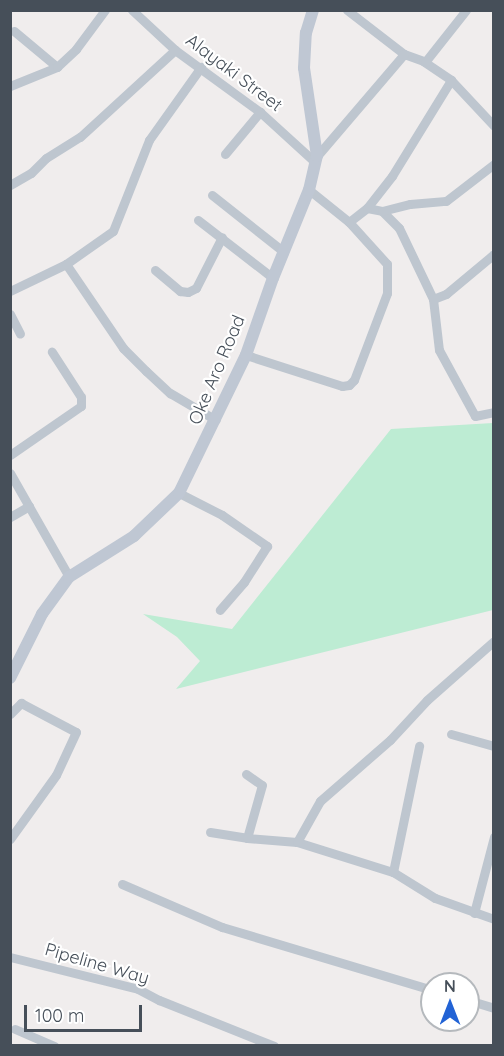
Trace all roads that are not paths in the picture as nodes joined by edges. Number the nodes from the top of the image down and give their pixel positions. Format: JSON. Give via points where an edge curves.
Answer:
{"nodes":[{"id":1,"x":105,"y":10,"type":"edge"},
{"id":2,"x":132,"y":10,"type":"edge"},
{"id":3,"x":313,"y":10,"type":"edge"},
{"id":4,"x":346,"y":10,"type":"edge"},
{"id":5,"x":466,"y":10,"type":"edge"},
{"id":6,"x":14,"y":31,"type":"dead end"},
{"id":7,"x":175,"y":50,"type":"junction"},
{"id":8,"x":405,"y":54,"type":"junction"},
{"id":9,"x":425,"y":62,"type":"junction"},
{"id":10,"x":57,"y":67,"type":"junction"},
{"id":11,"x":201,"y":67,"type":"junction"},
{"id":12,"x":451,"y":80,"type":"junction"},
{"id":13,"x":10,"y":86,"type":"edge"},
{"id":14,"x":260,"y":112,"type":"junction"},
{"id":15,"x":494,"y":126,"type":"edge"},
{"id":16,"x":225,"y":154,"type":"dead end"},
{"id":17,"x":316,"y":159,"type":"junction"},
{"id":18,"x":494,"y":164,"type":"edge"},
{"id":19,"x":10,"y":185,"type":"edge"},
{"id":20,"x":309,"y":190,"type":"junction"},
{"id":21,"x":212,"y":195,"type":"dead end"},
{"id":22,"x":367,"y":208,"type":"junction"},
{"id":23,"x":382,"y":211,"type":"junction"},
{"id":24,"x":198,"y":220,"type":"dead end"},
{"id":25,"x":350,"y":222,"type":"junction"},
{"id":26,"x":222,"y":237,"type":"junction"},
{"id":27,"x":284,"y":252,"type":"junction"},
{"id":28,"x":494,"y":254,"type":"edge"},
{"id":29,"x":66,"y":264,"type":"junction"},
{"id":30,"x":155,"y":270,"type":"dead end"},
{"id":31,"x":273,"y":278,"type":"junction"},
{"id":32,"x":10,"y":291,"type":"edge"},
{"id":33,"x":433,"y":299,"type":"junction"},
{"id":34,"x":10,"y":314,"type":"edge"},
{"id":35,"x":20,"y":334,"type":"dead end"},
{"id":36,"x":52,"y":352,"type":"dead end"},
{"id":37,"x":246,"y":355,"type":"junction"},
{"id":38,"x":494,"y":412,"type":"edge"},
{"id":39,"x":216,"y":420,"type":"junction"},
{"id":40,"x":10,"y":455,"type":"edge"},
{"id":41,"x":10,"y":473,"type":"edge"},
{"id":42,"x":179,"y":493,"type":"junction"},
{"id":43,"x":29,"y":506,"type":"junction"},
{"id":44,"x":10,"y":517,"type":"edge"},
{"id":45,"x":69,"y":577,"type":"junction"},
{"id":46,"x":220,"y":610,"type":"dead end"},
{"id":47,"x":494,"y":641,"type":"edge"},
{"id":48,"x":10,"y":678,"type":"edge"},
{"id":49,"x":10,"y":714,"type":"edge"},
{"id":50,"x":451,"y":734,"type":"dead end"},
{"id":51,"x":419,"y":746,"type":"dead end"},
{"id":52,"x":494,"y":746,"type":"edge"},
{"id":53,"x":246,"y":774,"type":"dead end"},
{"id":54,"x":210,"y":832,"type":"dead end"},
{"id":55,"x":494,"y":837,"type":"edge"},
{"id":56,"x":247,"y":838,"type":"junction"},
{"id":57,"x":10,"y":839,"type":"edge"},
{"id":58,"x":297,"y":842,"type":"junction"},
{"id":59,"x":393,"y":872,"type":"junction"},
{"id":60,"x":122,"y":884,"type":"dead end"},
{"id":61,"x":474,"y":913,"type":"junction"},
{"id":62,"x":494,"y":919,"type":"edge"},
{"id":63,"x":10,"y":957,"type":"edge"},
{"id":64,"x":420,"y":986,"type":"edge"},
{"id":65,"x":15,"y":1029,"type":"dead end"},
{"id":66,"x":54,"y":1046,"type":"edge"},
{"id":67,"x":274,"y":1046,"type":"edge"}],
"edges":[{"from":1,"to":10,"type":"street","via":[[76,50]]},
{"from":2,"to":7,"type":"street","name":"Alayaki Street"},
{"from":3,"to":17,"type":"main road","name":"Oke Aro Road","via":[[306,33],[304,68]]},
{"from":4,"to":8,"type":"street"},
{"from":5,"to":9,"type":"street"},
{"from":6,"to":10,"type":"street"},
{"from":7,"to":11,"type":"street","name":"Alayaki Street"},
{"from":7,"to":19,"type":"street","via":[[80,137]]},
{"from":8,"to":9,"type":"street"},
{"from":8,"to":17,"type":"street"},
{"from":9,"to":12,"type":"street"},
{"from":10,"to":13,"type":"street"},
{"from":11,"to":14,"type":"street","name":"Alayaki Street"},
{"from":11,"to":29,"type":"street","via":[[149,140],[113,231]]},
{"from":12,"to":15,"type":"street"},
{"from":12,"to":22,"type":"street","via":[[392,176]]},
{"from":14,"to":16,"type":"street"},
{"from":14,"to":17,"type":"street","name":"Alayaki Street"},
{"from":17,"to":20,"type":"main road","name":"Oke Aro Road"},
{"from":18,"to":23,"type":"street","via":[[446,201]]},
{"from":20,"to":25,"type":"street"},
{"from":20,"to":27,"type":"main road","name":"Oke Aro Road"},
{"from":21,"to":27,"type":"street"},
{"from":22,"to":23,"type":"street"},
{"from":22,"to":25,"type":"street"},
{"from":23,"to":33,"type":"street","via":[[399,228]]},
{"from":24,"to":26,"type":"street"},
{"from":25,"to":37,"type":"street","via":[[387,264],[388,284],[354,380],[342,386]]},
{"from":26,"to":30,"type":"street","via":[[196,288],[188,292],[180,291]]},
{"from":26,"to":31,"type":"street"},
{"from":27,"to":31,"type":"main road","name":"Oke Aro Road"},
{"from":28,"to":33,"type":"street","via":[[446,294]]},
{"from":29,"to":32,"type":"street"},
{"from":29,"to":39,"type":"street","via":[[138,364],[170,393]]},
{"from":31,"to":37,"type":"main road","name":"Oke Aro Road"},
{"from":33,"to":38,"type":"street","via":[[439,350],[475,416]]},
{"from":34,"to":35,"type":"street"},
{"from":36,"to":40,"type":"street","via":[[81,397],[81,406]]},
{"from":37,"to":39,"type":"main road","name":"Oke Aro Road"},
{"from":39,"to":42,"type":"main road","name":"Oke Aro Road"},
{"from":41,"to":43,"type":"street"},
{"from":42,"to":45,"type":"main road","name":"Oke Aro Road","via":[[134,536]]},
{"from":42,"to":46,"type":"street","via":[[222,515],[267,546]]},
{"from":43,"to":44,"type":"street"},
{"from":43,"to":45,"type":"street"},
{"from":45,"to":48,"type":"main road","name":"Oke Aro Road","via":[[42,614]]},
{"from":47,"to":58,"type":"street","via":[[320,801]]},
{"from":49,"to":57,"type":"street","via":[[21,703],[76,732],[56,775]]},
{"from":50,"to":52,"type":"street"},
{"from":51,"to":59,"type":"street"},
{"from":53,"to":56,"type":"street","via":[[262,784]]},
{"from":54,"to":56,"type":"street"},
{"from":55,"to":61,"type":"street"},
{"from":56,"to":58,"type":"street"},
{"from":58,"to":59,"type":"street"},
{"from":59,"to":61,"type":"street","via":[[435,898]]},
{"from":60,"to":64,"type":"street","via":[[222,927]]},
{"from":61,"to":62,"type":"street"},
{"from":63,"to":67,"type":"street","name":"Pipeline Way","via":[[138,989]]},
{"from":65,"to":66,"type":"street"}]}
